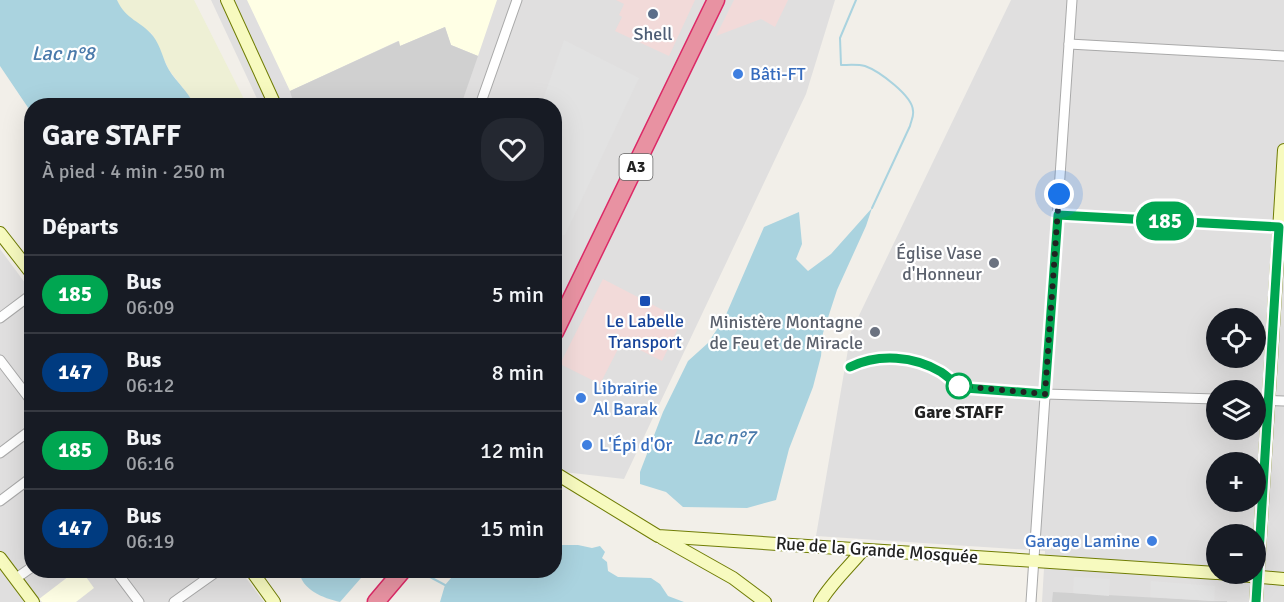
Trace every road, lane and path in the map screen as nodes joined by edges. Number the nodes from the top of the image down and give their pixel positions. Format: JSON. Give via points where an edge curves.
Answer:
{"nodes":[{"id":1,"x":227,"y":0,"type":"edge"},
{"id":2,"x":517,"y":0,"type":"edge"},
{"id":3,"x":716,"y":0,"type":"edge"},
{"id":4,"x":1072,"y":0,"type":"edge"},
{"id":5,"x":1069,"y":44,"type":"junction"},
{"id":6,"x":1284,"y":56,"type":"edge"},
{"id":7,"x":272,"y":98,"type":"edge"},
{"id":8,"x":482,"y":98,"type":"edge"},
{"id":9,"x":1284,"y":150,"type":"edge"},
{"id":10,"x":1058,"y":215,"type":"junction"},
{"id":11,"x":1282,"y":227,"type":"edge"},
{"id":12,"x":0,"y":233,"type":"edge"},
{"id":13,"x":24,"y":264,"type":"edge"},
{"id":14,"x":24,"y":300,"type":"edge"},
{"id":15,"x":0,"y":318,"type":"edge"},
{"id":16,"x":562,"y":318,"type":"edge"},
{"id":17,"x":0,"y":360,"type":"edge"},
{"id":18,"x":850,"y":367,"type":"dead end"},
{"id":19,"x":1264,"y":380,"type":"edge"},
{"id":20,"x":24,"y":392,"type":"edge"},
{"id":21,"x":1045,"y":394,"type":"junction"},
{"id":22,"x":1206,"y":399,"type":"edge"},
{"id":23,"x":1266,"y":400,"type":"edge"},
{"id":24,"x":1284,"y":401,"type":"edge"},
{"id":25,"x":24,"y":435,"type":"edge"},
{"id":26,"x":1261,"y":440,"type":"edge"},
{"id":27,"x":0,"y":453,"type":"edge"},
{"id":28,"x":562,"y":477,"type":"edge"},
{"id":29,"x":24,"y":483,"type":"edge"},
{"id":30,"x":0,"y":501,"type":"edge"},
{"id":31,"x":1258,"y":524,"type":"edge"},
{"id":32,"x":658,"y":536,"type":"junction"},
{"id":33,"x":863,"y":550,"type":"junction"},
{"id":34,"x":0,"y":558,"type":"edge"},
{"id":35,"x":1034,"y":561,"type":"junction"},
{"id":36,"x":1206,"y":572,"type":"edge"},
{"id":37,"x":24,"y":573,"type":"edge"},
{"id":38,"x":1266,"y":577,"type":"edge"},
{"id":39,"x":121,"y":578,"type":"edge"},
{"id":40,"x":208,"y":578,"type":"edge"},
{"id":41,"x":257,"y":578,"type":"edge"},
{"id":42,"x":396,"y":578,"type":"edge"},
{"id":43,"x":15,"y":579,"type":"junction"},
{"id":44,"x":1284,"y":579,"type":"edge"},
{"id":45,"x":1257,"y":584,"type":"edge"},
{"id":46,"x":33,"y":602,"type":"edge"},
{"id":47,"x":139,"y":602,"type":"edge"},
{"id":48,"x":174,"y":602,"type":"edge"},
{"id":49,"x":274,"y":602,"type":"edge"},
{"id":50,"x":376,"y":602,"type":"edge"},
{"id":51,"x":765,"y":602,"type":"edge"},
{"id":52,"x":820,"y":602,"type":"edge"},
{"id":53,"x":1031,"y":602,"type":"edge"},
{"id":54,"x":1256,"y":602,"type":"edge"}],
"edges":[{"from":1,"to":7,"type":"street"},
{"from":2,"to":8,"type":"street"},
{"from":3,"to":16,"type":"highway","number":"A3"},
{"from":4,"to":5,"type":"street"},
{"from":5,"to":6,"type":"street"},
{"from":5,"to":10,"type":"street"},
{"from":9,"to":11,"type":"street"},
{"from":10,"to":11,"type":"street"},
{"from":10,"to":21,"type":"street"},
{"from":11,"to":19,"type":"street"},
{"from":12,"to":13,"type":"street"},
{"from":14,"to":15,"type":"street"},
{"from":17,"to":20,"type":"street"},
{"from":18,"to":21,"type":"street","via":[[900,358],[933,368],[965,388]]},
{"from":21,"to":22,"type":"street"},
{"from":21,"to":35,"type":"street"},
{"from":23,"to":24,"type":"street"},
{"from":25,"to":27,"type":"street"},
{"from":26,"to":31,"type":"street"},
{"from":28,"to":32,"type":"street","name":"Rue de la Grande Mosquée"},
{"from":29,"to":30,"type":"street"},
{"from":32,"to":33,"type":"street","name":"Rue de la Grande Mosquée"},
{"from":32,"to":51,"type":"street","via":[[718,569]]},
{"from":33,"to":35,"type":"street","name":"Rue de la Grande Mosquée"},
{"from":33,"to":52,"type":"street"},
{"from":34,"to":43,"type":"street"},
{"from":35,"to":36,"type":"street","name":"Rue de la Grande Mosquée"},
{"from":35,"to":53,"type":"street"},
{"from":37,"to":43,"type":"street"},
{"from":38,"to":44,"type":"street","name":"Rue de la Grande Mosquée"},
{"from":39,"to":47,"type":"street"},
{"from":40,"to":48,"type":"street"},
{"from":41,"to":49,"type":"street"},
{"from":42,"to":50,"type":"highway"},
{"from":43,"to":46,"type":"street"},
{"from":45,"to":54,"type":"street"}]}
